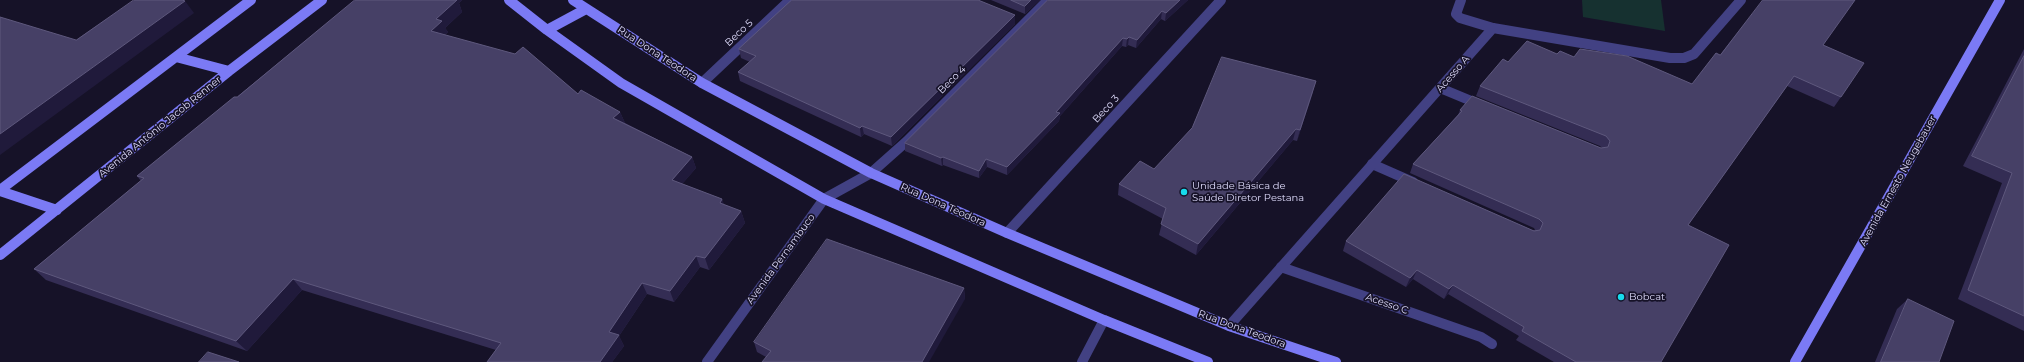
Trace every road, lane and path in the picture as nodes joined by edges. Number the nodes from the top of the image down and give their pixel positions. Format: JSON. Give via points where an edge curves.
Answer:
{"nodes":[{"id":1,"x":251,"y":0,"type":"edge"},
{"id":2,"x":322,"y":0,"type":"edge"},
{"id":3,"x":509,"y":0,"type":"edge"},
{"id":4,"x":573,"y":0,"type":"edge"},
{"id":5,"x":790,"y":0,"type":"edge"},
{"id":6,"x":1048,"y":0,"type":"edge"},
{"id":7,"x":1221,"y":0,"type":"edge"},
{"id":8,"x":1461,"y":0,"type":"edge"},
{"id":9,"x":1741,"y":0,"type":"edge"},
{"id":10,"x":2000,"y":0,"type":"edge"},
{"id":11,"x":586,"y":9,"type":"junction"},
{"id":12,"x":1494,"y":28,"type":"junction"},
{"id":13,"x":547,"y":30,"type":"junction"},
{"id":14,"x":176,"y":56,"type":"junction"},
{"id":15,"x":229,"y":71,"type":"junction"},
{"id":16,"x":702,"y":83,"type":"junction"},
{"id":17,"x":1440,"y":88,"type":"junction"},
{"id":18,"x":1490,"y":108,"type":"edge"},
{"id":19,"x":1372,"y":164,"type":"junction"},
{"id":20,"x":871,"y":173,"type":"junction"},
{"id":21,"x":1423,"y":186,"type":"edge"},
{"id":22,"x":0,"y":191,"type":"edge"},
{"id":23,"x":824,"y":199,"type":"junction"},
{"id":24,"x":57,"y":210,"type":"junction"},
{"id":25,"x":1007,"y":233,"type":"junction"},
{"id":26,"x":0,"y":255,"type":"edge"},
{"id":27,"x":1280,"y":267,"type":"junction"},
{"id":28,"x":1104,"y":320,"type":"junction"},
{"id":29,"x":1228,"y":326,"type":"junction"},
{"id":30,"x":1492,"y":344,"type":"dead end"},
{"id":31,"x":707,"y":362,"type":"edge"},
{"id":32,"x":1082,"y":362,"type":"edge"},
{"id":33,"x":1208,"y":362,"type":"edge"},
{"id":34,"x":1336,"y":362,"type":"edge"},
{"id":35,"x":1795,"y":362,"type":"edge"}],
"edges":[{"from":1,"to":14,"type":"main road"},
{"from":2,"to":15,"type":"main road","name":"Avenida Antônio Jacob Renner"},
{"from":3,"to":13,"type":"main road"},
{"from":4,"to":11,"type":"main road","name":"Rua Dona Teodora"},
{"from":5,"to":16,"type":"street","name":"Beco 5"},
{"from":6,"to":20,"type":"street","name":"Beco 4","via":[[1023,20],[906,141]]},
{"from":7,"to":25,"type":"street","name":"Beco 3"},
{"from":8,"to":12,"type":"street","via":[[1456,10],[1460,18]]},
{"from":9,"to":12,"type":"street","via":[[1694,54],[1684,58],[1670,58]]},
{"from":10,"to":35,"type":"main road","name":"Avenida Ernesto Neugebauer"},
{"from":11,"to":13,"type":"main road"},
{"from":11,"to":16,"type":"main road","name":"Rua Dona Teodora"},
{"from":12,"to":17,"type":"street","name":"Acesso A"},
{"from":13,"to":23,"type":"main road","via":[[621,83]]},
{"from":14,"to":15,"type":"main road"},
{"from":14,"to":22,"type":"main road"},
{"from":15,"to":24,"type":"main road","name":"Avenida Antônio Jacob Renner"},
{"from":16,"to":20,"type":"main road","name":"Rua Dona Teodora"},
{"from":17,"to":18,"type":"street"},
{"from":17,"to":19,"type":"street","name":"Acesso A"},
{"from":19,"to":21,"type":"street"},
{"from":19,"to":27,"type":"street","name":"Acesso A"},
{"from":20,"to":23,"type":"street","name":"Avenida Pernambuco"},
{"from":20,"to":25,"type":"main road","name":"Rua Dona Teodora"},
{"from":22,"to":24,"type":"main road"},
{"from":23,"to":28,"type":"main road"},
{"from":23,"to":31,"type":"street","name":"Avenida Pernambuco"},
{"from":24,"to":26,"type":"main road","name":"Avenida Antônio Jacob Renner"},
{"from":25,"to":29,"type":"main road","name":"Rua Dona Teodora"},
{"from":27,"to":29,"type":"street","name":"Acesso A"},
{"from":27,"to":30,"type":"street","name":"Acesso C","via":[[1481,336]]},
{"from":28,"to":32,"type":"street"},
{"from":28,"to":33,"type":"main road"},
{"from":29,"to":34,"type":"main road","name":"Rua Dona Teodora"}]}
